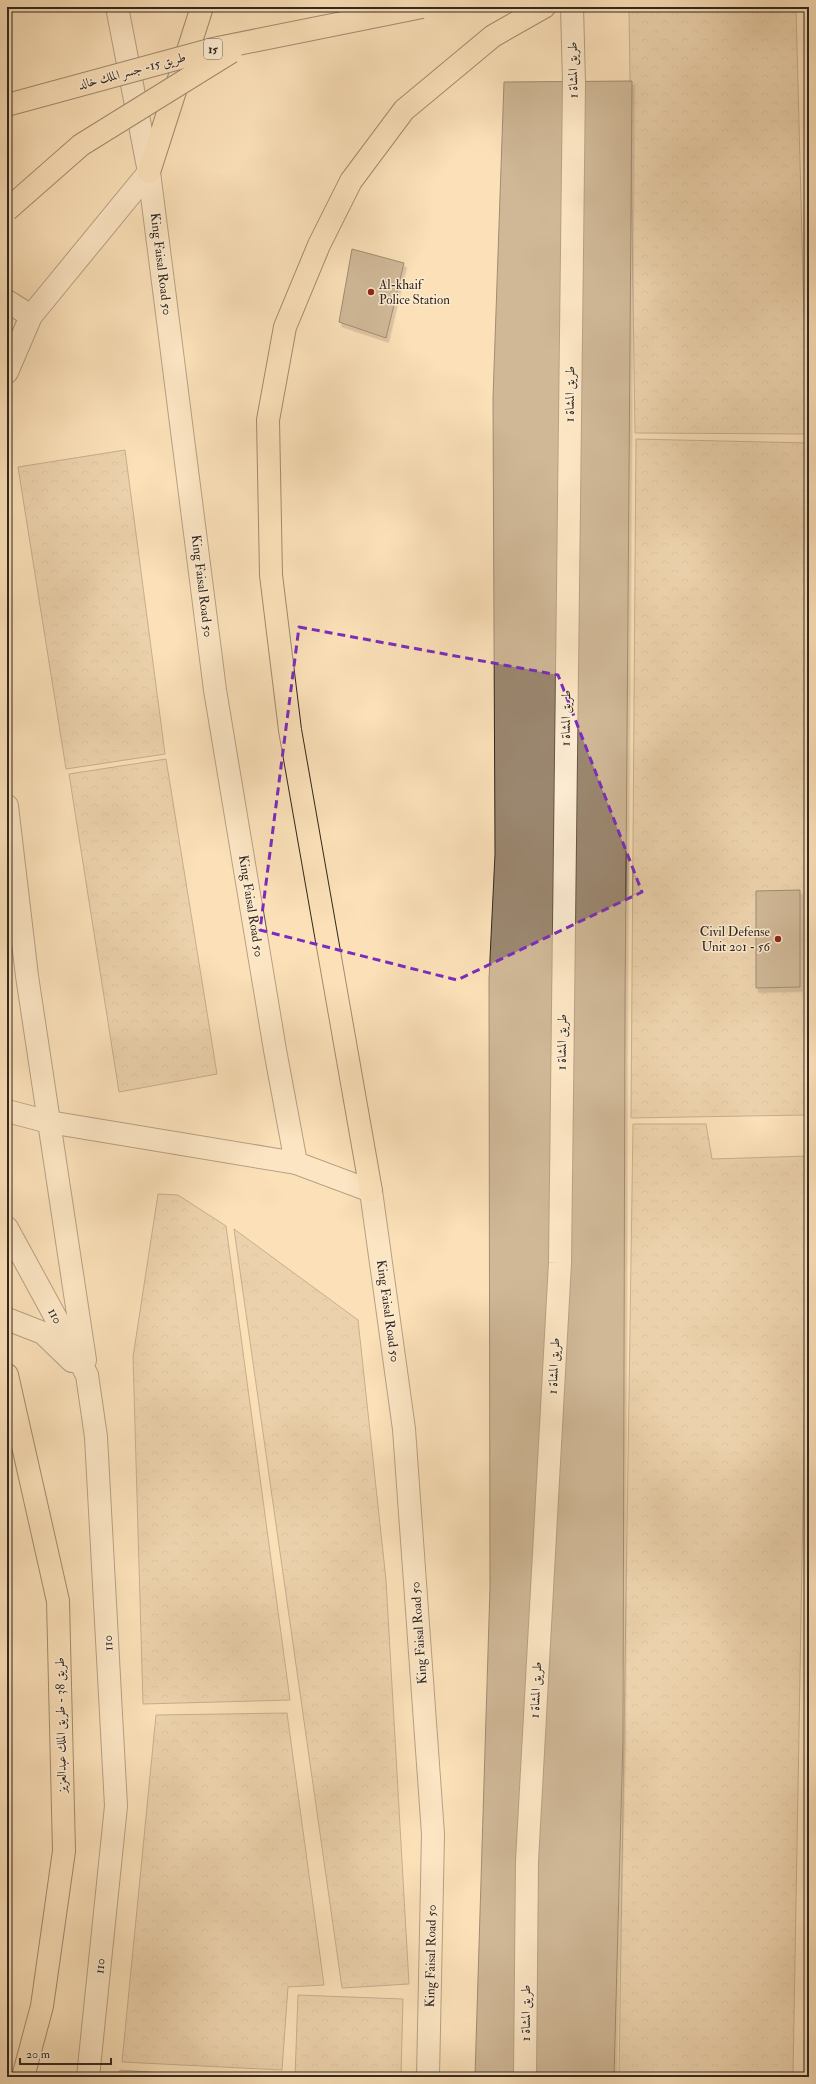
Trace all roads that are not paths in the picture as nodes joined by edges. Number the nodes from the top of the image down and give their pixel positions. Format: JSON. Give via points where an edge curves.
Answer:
{"nodes":[{"id":1,"x":117,"y":7,"type":"edge"},
{"id":2,"x":202,"y":7,"type":"edge"},
{"id":3,"x":422,"y":7,"type":"edge"},
{"id":4,"x":544,"y":7,"type":"edge"},
{"id":5,"x":572,"y":7,"type":"edge"},
{"id":6,"x":244,"y":43,"type":"junction"},
{"id":7,"x":7,"y":105,"type":"edge"},
{"id":8,"x":149,"y":172,"type":"junction"},
{"id":9,"x":7,"y":210,"type":"edge"},
{"id":10,"x":7,"y":300,"type":"edge"},
{"id":11,"x":31,"y":316,"type":"junction"},
{"id":12,"x":7,"y":372,"type":"edge"},
{"id":13,"x":7,"y":806,"type":"edge"},
{"id":14,"x":7,"y":1111,"type":"edge"},
{"id":15,"x":49,"y":1122,"type":"junction"},
{"id":16,"x":296,"y":1163,"type":"junction"},
{"id":17,"x":371,"y":1191,"type":"junction"},
{"id":18,"x":7,"y":1228,"type":"edge"},
{"id":19,"x":7,"y":1319,"type":"edge"},
{"id":20,"x":7,"y":1375,"type":"edge"},
{"id":21,"x":87,"y":1375,"type":"junction"},
{"id":22,"x":23,"y":2077,"type":"edge"},
{"id":23,"x":88,"y":2077,"type":"edge"},
{"id":24,"x":428,"y":2077,"type":"edge"},
{"id":25,"x":526,"y":2077,"type":"edge"}],
"edges":[{"from":1,"to":8,"type":"street","name":"King Faisal Road 50"},
{"from":2,"to":8,"type":"main road"},
{"from":3,"to":6,"type":"main road","name":"طريق 15- جسر الملك خالد","number":"15","bridge":true},
{"from":4,"to":17,"type":"main road","via":[[493,36],[404,110],[351,181],[319,244],[285,327],[268,420],[271,575],[290,730]]},
{"from":5,"to":25,"type":"street","name":"طريق المشاة 1","via":[[574,82],[560,1263],[527,1861]]},
{"from":6,"to":7,"type":"main road","name":"طريق 15- جسر الملك خالد","number":"15","bridge":true},
{"from":6,"to":9,"type":"main road","bridge":true,"via":[[81,145]]},
{"from":8,"to":11,"type":"street"},
{"from":8,"to":16,"type":"street","name":"King Faisal Road 50","via":[[216,690]]},
{"from":10,"to":11,"type":"street"},
{"from":11,"to":12,"type":"street"},
{"from":13,"to":15,"type":"street","via":[[27,976]]},
{"from":14,"to":15,"type":"street"},
{"from":15,"to":16,"type":"street"},
{"from":15,"to":21,"type":"street"},
{"from":16,"to":17,"type":"street"},
{"from":17,"to":24,"type":"street","name":"King Faisal Road 50","via":[[404,1429],[433,1834]]},
{"from":18,"to":21,"type":"street","name":"110"},
{"from":19,"to":21,"type":"street","via":[[43,1333]]},
{"from":20,"to":22,"type":"main road","name":"طريق 38 - طريق الملك عبدالعزيز","via":[[58,1601],[64,1820],[64,1852],[42,2006]]},
{"from":21,"to":23,"type":"street","name":"110","via":[[96,1437],[116,1806]]}]}
